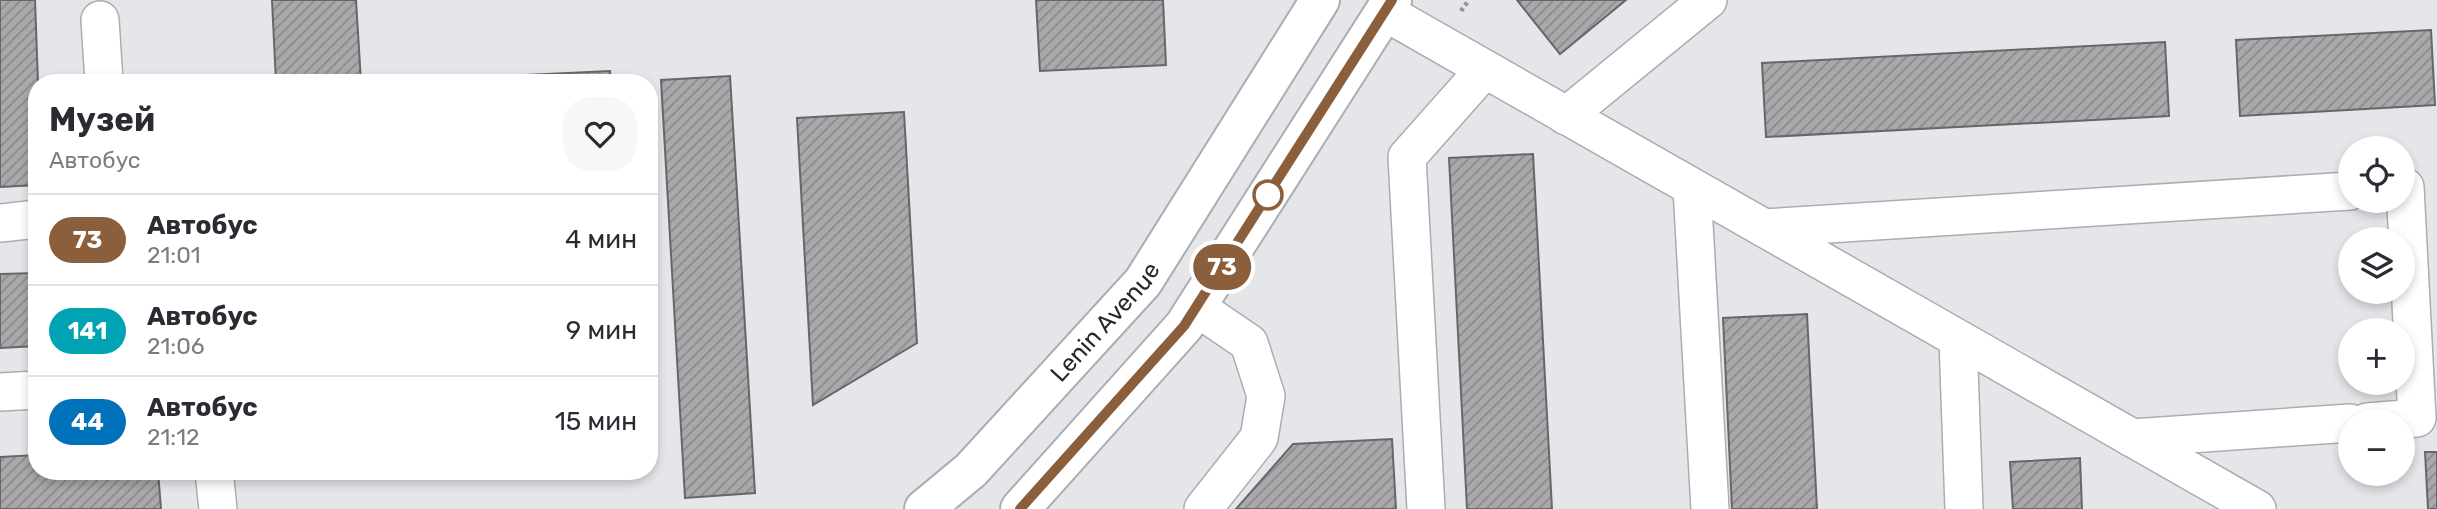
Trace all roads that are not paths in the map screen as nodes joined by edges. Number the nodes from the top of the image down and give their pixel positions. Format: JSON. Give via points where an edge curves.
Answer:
{"nodes":[{"id":1,"x":1320,"y":0,"type":"edge"},
{"id":2,"x":1708,"y":0,"type":"edge"},
{"id":3,"x":1388,"y":6,"type":"edge"},
{"id":4,"x":100,"y":20,"type":"dead end"},
{"id":5,"x":1485,"y":69,"type":"junction"},
{"id":6,"x":103,"y":74,"type":"edge"},
{"id":7,"x":1566,"y":116,"type":"junction"},
{"id":8,"x":1692,"y":188,"type":"junction"},
{"id":9,"x":2338,"y":192,"type":"edge"},
{"id":10,"x":2406,"y":213,"type":"edge"},
{"id":11,"x":28,"y":220,"type":"edge"},
{"id":12,"x":0,"y":223,"type":"edge"},
{"id":13,"x":1764,"y":228,"type":"junction"},
{"id":14,"x":1196,"y":307,"type":"junction"},
{"id":15,"x":1958,"y":339,"type":"junction"},
{"id":16,"x":28,"y":390,"type":"edge"},
{"id":17,"x":0,"y":392,"type":"edge"},
{"id":18,"x":2415,"y":418,"type":"edge"},
{"id":19,"x":2338,"y":424,"type":"edge"},
{"id":20,"x":2132,"y":438,"type":"junction"},
{"id":21,"x":215,"y":480,"type":"edge"},
{"id":22,"x":2244,"y":505,"type":"edge"},
{"id":23,"x":218,"y":509,"type":"edge"},
{"id":24,"x":923,"y":509,"type":"edge"},
{"id":25,"x":1020,"y":509,"type":"edge"},
{"id":26,"x":1203,"y":509,"type":"edge"},
{"id":27,"x":1426,"y":509,"type":"edge"},
{"id":28,"x":1710,"y":509,"type":"edge"},
{"id":29,"x":1964,"y":509,"type":"edge"}],
"edges":[{"from":1,"to":24,"type":"main road","name":"Lenin Avenue","via":[[1143,282],[971,470]]},
{"from":2,"to":7,"type":"lane"},
{"from":3,"to":5,"type":"lane"},
{"from":3,"to":14,"type":"main road"},
{"from":4,"to":6,"type":"lane"},
{"from":5,"to":7,"type":"lane"},
{"from":5,"to":27,"type":"lane","via":[[1407,157]]},
{"from":7,"to":8,"type":"lane"},
{"from":8,"to":13,"type":"lane"},
{"from":8,"to":28,"type":"lane"},
{"from":9,"to":13,"type":"lane"},
{"from":10,"to":18,"type":"lane"},
{"from":11,"to":12,"type":"lane"},
{"from":13,"to":15,"type":"lane"},
{"from":14,"to":25,"type":"main road"},
{"from":14,"to":26,"type":"lane","via":[[1249,343],[1266,396],[1259,438]]},
{"from":15,"to":20,"type":"lane"},
{"from":15,"to":29,"type":"lane"},
{"from":16,"to":17,"type":"lane"},
{"from":19,"to":20,"type":"lane"},
{"from":20,"to":22,"type":"lane"},
{"from":21,"to":23,"type":"lane"}]}
